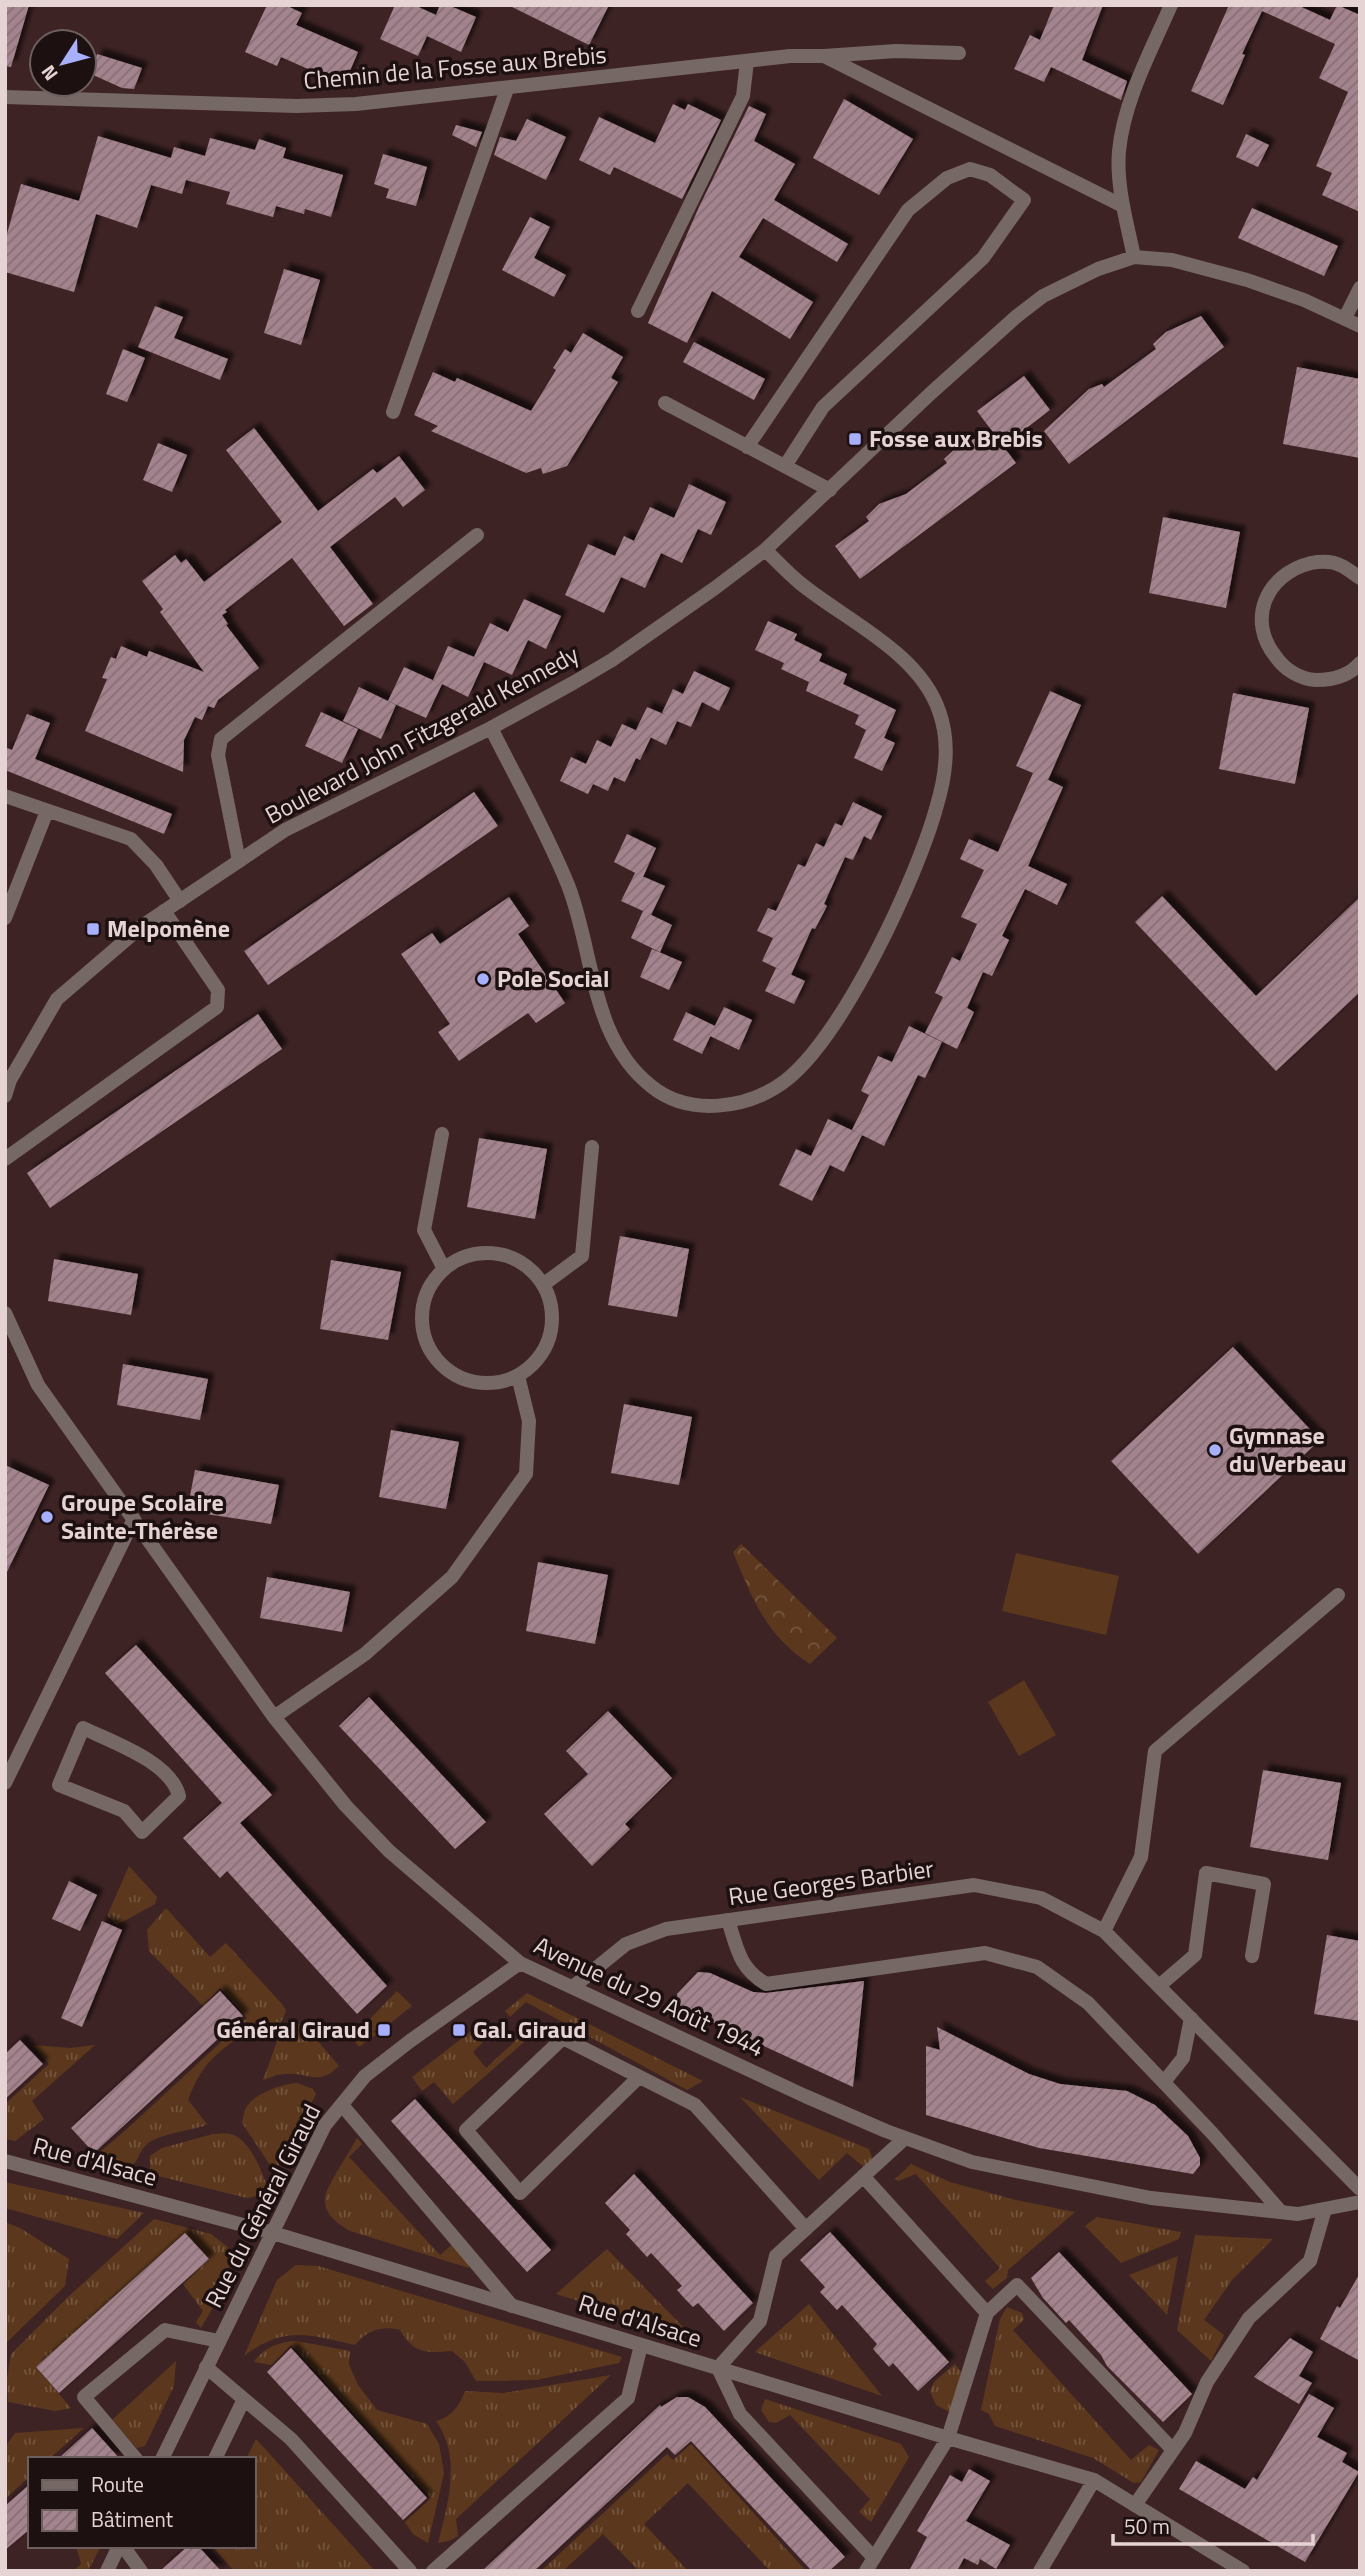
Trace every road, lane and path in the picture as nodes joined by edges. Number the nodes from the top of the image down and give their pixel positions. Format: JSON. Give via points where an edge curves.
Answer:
{"nodes":[{"id":1,"x":1171,"y":5,"type":"edge"},
{"id":2,"x":960,"y":53,"type":"dead end"},
{"id":3,"x":824,"y":57,"type":"junction"},
{"id":4,"x":747,"y":61,"type":"junction"},
{"id":5,"x":508,"y":89,"type":"junction"},
{"id":6,"x":5,"y":97,"type":"edge"},
{"id":7,"x":1124,"y":206,"type":"junction"},
{"id":8,"x":1135,"y":257,"type":"junction"},
{"id":9,"x":1360,"y":288,"type":"edge"},
{"id":10,"x":638,"y":311,"type":"dead end"},
{"id":11,"x":1345,"y":318,"type":"junction"},
{"id":12,"x":1360,"y":326,"type":"edge"},
{"id":13,"x":665,"y":403,"type":"dead end"},
{"id":14,"x":393,"y":412,"type":"dead end"},
{"id":15,"x":747,"y":447,"type":"junction"},
{"id":16,"x":785,"y":466,"type":"junction"},
{"id":17,"x":830,"y":490,"type":"junction"},
{"id":18,"x":477,"y":535,"type":"dead end"},
{"id":19,"x":765,"y":550,"type":"junction"},
{"id":20,"x":1360,"y":578,"type":"edge"},
{"id":21,"x":1360,"y":663,"type":"edge"},
{"id":22,"x":491,"y":728,"type":"junction"},
{"id":23,"x":5,"y":796,"type":"edge"},
{"id":24,"x":47,"y":811,"type":"junction"},
{"id":25,"x":239,"y":861,"type":"junction"},
{"id":26,"x":180,"y":901,"type":"junction"},
{"id":27,"x":164,"y":911,"type":"junction"},
{"id":28,"x":5,"y":918,"type":"edge"},
{"id":29,"x":5,"y":1096,"type":"edge"},
{"id":30,"x":442,"y":1134,"type":"dead end"},
{"id":31,"x":592,"y":1147,"type":"dead end"},
{"id":32,"x":5,"y":1159,"type":"edge"},
{"id":33,"x":443,"y":1267,"type":"junction"},
{"id":34,"x":544,"y":1284,"type":"junction"},
{"id":35,"x":5,"y":1313,"type":"edge"},
{"id":36,"x":517,"y":1376,"type":"junction"},
{"id":37,"x":134,"y":1519,"type":"junction"},
{"id":38,"x":1338,"y":1595,"type":"dead end"},
{"id":39,"x":274,"y":1717,"type":"junction"},
{"id":40,"x":148,"y":1760,"type":"joint"},
{"id":41,"x":5,"y":1783,"type":"edge"},
{"id":42,"x":728,"y":1920,"type":"junction"},
{"id":43,"x":1104,"y":1931,"type":"junction"},
{"id":44,"x":1252,"y":1956,"type":"dead end"},
{"id":45,"x":520,"y":1963,"type":"junction"},
{"id":46,"x":1159,"y":1986,"type":"junction"},
{"id":47,"x":573,"y":1987,"type":"junction"},
{"id":48,"x":1191,"y":2018,"type":"junction"},
{"id":49,"x":639,"y":2077,"type":"junction"},
{"id":50,"x":1164,"y":2082,"type":"junction"},
{"id":51,"x":342,"y":2105,"type":"junction"},
{"id":52,"x":905,"y":2138,"type":"junction"},
{"id":53,"x":5,"y":2161,"type":"edge"},
{"id":54,"x":863,"y":2176,"type":"junction"},
{"id":55,"x":1360,"y":2189,"type":"edge"},
{"id":56,"x":1360,"y":2202,"type":"edge"},
{"id":57,"x":1325,"y":2209,"type":"junction"},
{"id":58,"x":1280,"y":2212,"type":"junction"},
{"id":59,"x":806,"y":2229,"type":"junction"},
{"id":60,"x":273,"y":2233,"type":"junction"},
{"id":61,"x":512,"y":2305,"type":"junction"},
{"id":62,"x":987,"y":2313,"type":"junction"},
{"id":63,"x":219,"y":2341,"type":"junction"},
{"id":64,"x":641,"y":2345,"type":"junction"},
{"id":65,"x":206,"y":2367,"type":"junction"},
{"id":66,"x":718,"y":2368,"type":"junction"},
{"id":67,"x":244,"y":2399,"type":"junction"},
{"id":68,"x":948,"y":2438,"type":"junction"},
{"id":69,"x":1173,"y":2450,"type":"junction"},
{"id":70,"x":134,"y":2457,"type":"edge"},
{"id":71,"x":163,"y":2457,"type":"edge"},
{"id":72,"x":216,"y":2457,"type":"edge"},
{"id":73,"x":1094,"y":2480,"type":"junction"},
{"id":74,"x":1135,"y":2505,"type":"junction"},
{"id":75,"x":120,"y":2548,"type":"edge"},
{"id":76,"x":123,"y":2548,"type":"edge"},
{"id":77,"x":870,"y":2564,"type":"edge"},
{"id":78,"x":107,"y":2571,"type":"edge"},
{"id":79,"x":141,"y":2571,"type":"edge"},
{"id":80,"x":410,"y":2571,"type":"edge"},
{"id":81,"x":433,"y":2571,"type":"edge"},
{"id":82,"x":1040,"y":2571,"type":"edge"},
{"id":83,"x":1242,"y":2571,"type":"edge"}],
"edges":[{"from":1,"to":7,"type":"street","via":[[1126,120],[1119,151]]},
{"from":2,"to":3,"type":"street","name":"Chemin de la Fosse aux Brebis","via":[[895,51]]},
{"from":3,"to":4,"type":"street","name":"Chemin de la Fosse aux Brebis"},
{"from":3,"to":7,"type":"street","name":"Chemin de la Fosse aux Brebis"},
{"from":4,"to":5,"type":"street","name":"Chemin de la Fosse aux Brebis"},
{"from":4,"to":10,"type":"street","via":[[743,96]]},
{"from":5,"to":6,"type":"street","name":"Chemin de la Fosse aux Brebis","via":[[297,106]]},
{"from":5,"to":14,"type":"street"},
{"from":7,"to":8,"type":"street"},
{"from":8,"to":11,"type":"street","name":"Boulevard John Fitzgerald Kennedy","via":[[1172,260],[1247,280]]},
{"from":8,"to":17,"type":"street","name":"Boulevard John Fitzgerald Kennedy","via":[[1043,296]]},
{"from":9,"to":11,"type":"street"},
{"from":11,"to":12,"type":"street","name":"Boulevard John Fitzgerald Kennedy"},
{"from":13,"to":15,"type":"street"},
{"from":15,"to":16,"type":"street"},
{"from":15,"to":16,"type":"street","via":[[908,210],[947,178],[970,169],[990,174],[1024,200],[983,258],[824,407]]},
{"from":16,"to":17,"type":"street"},
{"from":17,"to":19,"type":"street","name":"Boulevard John Fitzgerald Kennedy"},
{"from":18,"to":25,"type":"street","via":[[221,739],[218,755]]},
{"from":19,"to":22,"type":"street","name":"Boulevard John Fitzgerald Kennedy","via":[[612,660]]},
{"from":19,"to":22,"type":"street","via":[[800,584],[919,673],[939,711],[946,738],[937,805],[907,887],[880,942],[818,1048],[766,1094],[745,1102],[701,1105],[652,1087],[630,1066],[614,1043],[599,1000],[569,887]]},
{"from":20,"to":21,"type":"street","via":[[1341,565],[1321,561],[1293,568],[1277,580],[1263,605],[1261,625],[1266,646],[1282,666],[1300,677],[1335,679]]},
{"from":22,"to":25,"type":"street","name":"Boulevard John Fitzgerald Kennedy","via":[[285,830]]},
{"from":23,"to":24,"type":"street"},
{"from":24,"to":26,"type":"street","via":[[131,839]]},
{"from":24,"to":28,"type":"street"},
{"from":25,"to":26,"type":"street","name":"Boulevard John Fitzgerald Kennedy"},
{"from":26,"to":27,"type":"street","name":"Boulevard John Fitzgerald Kennedy"},
{"from":27,"to":29,"type":"street","name":"Boulevard John Fitzgerald Kennedy","via":[[57,999]]},
{"from":27,"to":32,"type":"street","via":[[218,990],[217,1007]]},
{"from":30,"to":33,"type":"street","via":[[424,1230]]},
{"from":31,"to":34,"type":"street","via":[[582,1256]]},
{"from":33,"to":34,"type":"street","via":[[478,1252],[516,1258]]},
{"from":33,"to":36,"type":"street","via":[[423,1300],[424,1338],[445,1369],[481,1384]]},
{"from":34,"to":36,"type":"street","via":[[553,1318],[543,1352]]},
{"from":35,"to":37,"type":"street","name":"Avenue du 29 Août 1944","via":[[38,1385]]},
{"from":36,"to":39,"type":"street","via":[[529,1421],[526,1474],[452,1577],[365,1654]]},
{"from":37,"to":39,"type":"street","name":"Avenue du 29 Août 1944"},
{"from":37,"to":41,"type":"street"},
{"from":38,"to":43,"type":"street","via":[[1156,1751],[1141,1857]]},
{"from":39,"to":45,"type":"street","name":"Avenue du 29 Août 1944","via":[[389,1851]]},
{"from":40,"to":40,"type":"street","via":[[83,1728],[59,1785],[124,1811],[142,1832],[179,1796],[177,1786]]},
{"from":42,"to":43,"type":"street","name":"Rue Georges Barbier","via":[[974,1885],[1041,1898]]},
{"from":42,"to":47,"type":"street","name":"Rue Georges Barbier","via":[[666,1928],[626,1944]]},
{"from":42,"to":50,"type":"street","via":[[743,1965],[766,1984],[985,1953],[1037,1967],[1088,2003]]},
{"from":43,"to":46,"type":"street","name":"Rue Georges Barbier"},
{"from":44,"to":46,"type":"street","via":[[1264,1884],[1206,1873],[1195,1955]]},
{"from":45,"to":47,"type":"street","name":"Avenue du 29 Août 1944"},
{"from":45,"to":51,"type":"street","name":"Rue du Général Giraud","via":[[410,2040],[365,2076]]},
{"from":46,"to":48,"type":"street","name":"Rue Georges Barbier"},
{"from":47,"to":52,"type":"street","name":"Avenue du 29 Août 1944"},
{"from":48,"to":50,"type":"street","via":[[1183,2058]]},
{"from":48,"to":55,"type":"street","name":"Rue Georges Barbier"},
{"from":49,"to":49,"type":"street","via":[[563,2038],[466,2130],[520,2193]]},
{"from":49,"to":59,"type":"street","via":[[695,2105]]},
{"from":50,"to":58,"type":"street"},
{"from":51,"to":60,"type":"street","name":"Rue du Général Giraud","via":[[325,2125]]},
{"from":51,"to":61,"type":"street"},
{"from":52,"to":54,"type":"street"},
{"from":52,"to":58,"type":"street","name":"Avenue du 29 Août 1944","via":[[972,2162],[1150,2198]]},
{"from":53,"to":60,"type":"street","name":"Rue d'Alsace"},
{"from":54,"to":59,"type":"street"},
{"from":54,"to":62,"type":"street"},
{"from":56,"to":57,"type":"street","name":"Avenue du 29 Août 1944"},
{"from":57,"to":58,"type":"street","name":"Avenue du 29 Août 1944"},
{"from":57,"to":69,"type":"street","via":[[1310,2261],[1249,2318],[1208,2382]]},
{"from":59,"to":66,"type":"street","via":[[776,2256],[760,2320]]},
{"from":60,"to":61,"type":"street","name":"Rue d'Alsace"},
{"from":60,"to":63,"type":"street","name":"Rue du Général Giraud"},
{"from":61,"to":64,"type":"street","name":"Rue d'Alsace"},
{"from":62,"to":68,"type":"street"},
{"from":62,"to":69,"type":"street","via":[[1017,2285]]},
{"from":63,"to":65,"type":"street","name":"Rue du Général Giraud"},
{"from":63,"to":70,"type":"street","via":[[165,2330],[83,2397]]},
{"from":64,"to":66,"type":"street","name":"Rue d'Alsace"},
{"from":64,"to":81,"type":"street","via":[[628,2398]]},
{"from":65,"to":67,"type":"street"},
{"from":65,"to":71,"type":"street","name":"Rue du Général Giraud"},
{"from":66,"to":68,"type":"street","name":"Rue d'Alsace"},
{"from":66,"to":77,"type":"street","via":[[740,2414]]},
{"from":67,"to":72,"type":"street"},
{"from":67,"to":80,"type":"street","via":[[291,2439]]},
{"from":68,"to":73,"type":"street","name":"Rue d'Alsace"},
{"from":68,"to":77,"type":"street"},
{"from":69,"to":74,"type":"street"},
{"from":73,"to":74,"type":"street","name":"Rue d'Alsace"},
{"from":73,"to":82,"type":"street"},
{"from":74,"to":83,"type":"street","name":"Rue d'Alsace"},
{"from":75,"to":78,"type":"street"},
{"from":76,"to":79,"type":"street"}]}
